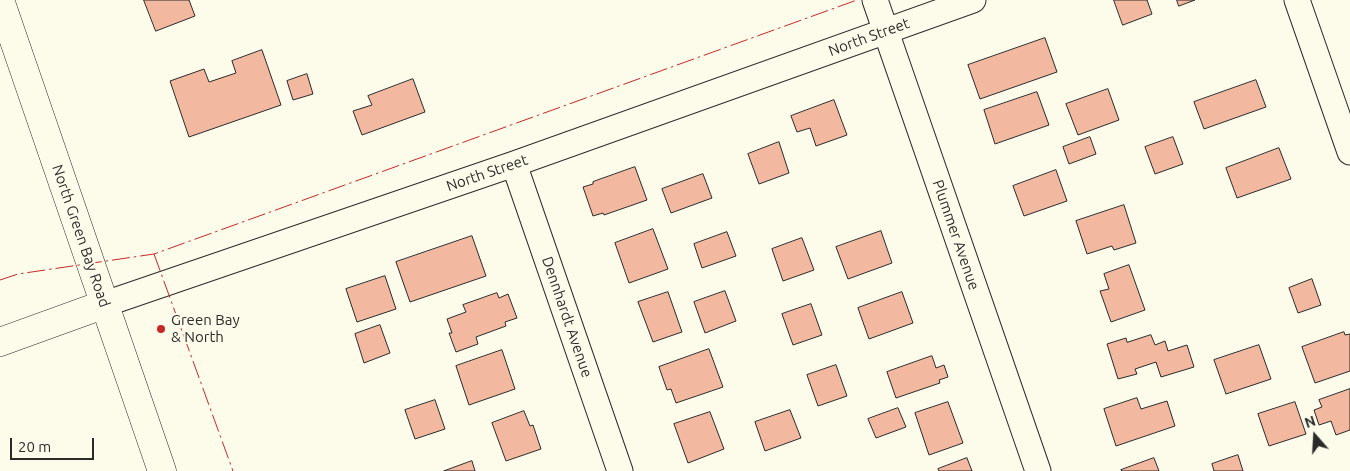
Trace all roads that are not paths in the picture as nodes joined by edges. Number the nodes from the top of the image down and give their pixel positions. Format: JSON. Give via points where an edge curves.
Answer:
{"nodes":[{"id":1,"x":0,"y":0,"type":"edge"},
{"id":2,"x":875,"y":0,"type":"edge"},
{"id":3,"x":973,"y":0,"type":"edge"},
{"id":4,"x":1297,"y":0,"type":"edge"},
{"id":5,"x":886,"y":31,"type":"junction"},
{"id":6,"x":1350,"y":152,"type":"edge"},
{"id":7,"x":514,"y":164,"type":"junction"},
{"id":8,"x":105,"y":304,"type":"junction"},
{"id":9,"x":0,"y":342,"type":"edge"},
{"id":10,"x":162,"y":471,"type":"edge"},
{"id":11,"x":620,"y":471,"type":"edge"},
{"id":12,"x":1038,"y":471,"type":"edge"}],
"edges":[{"from":1,"to":8,"type":"main road","name":"North Green Bay Road"},
{"from":2,"to":5,"type":"street","name":"Plummer Avenue"},
{"from":3,"to":5,"type":"street","name":"North Street"},
{"from":4,"to":6,"type":"street"},
{"from":5,"to":7,"type":"street","name":"North Street"},
{"from":5,"to":12,"type":"street","name":"Plummer Avenue"},
{"from":7,"to":8,"type":"street","name":"North Street"},
{"from":7,"to":11,"type":"street","name":"Dennhardt Avenue"},
{"from":8,"to":9,"type":"main road","name":"North Street"},
{"from":8,"to":10,"type":"main road","name":"North Green Bay Road"}]}
